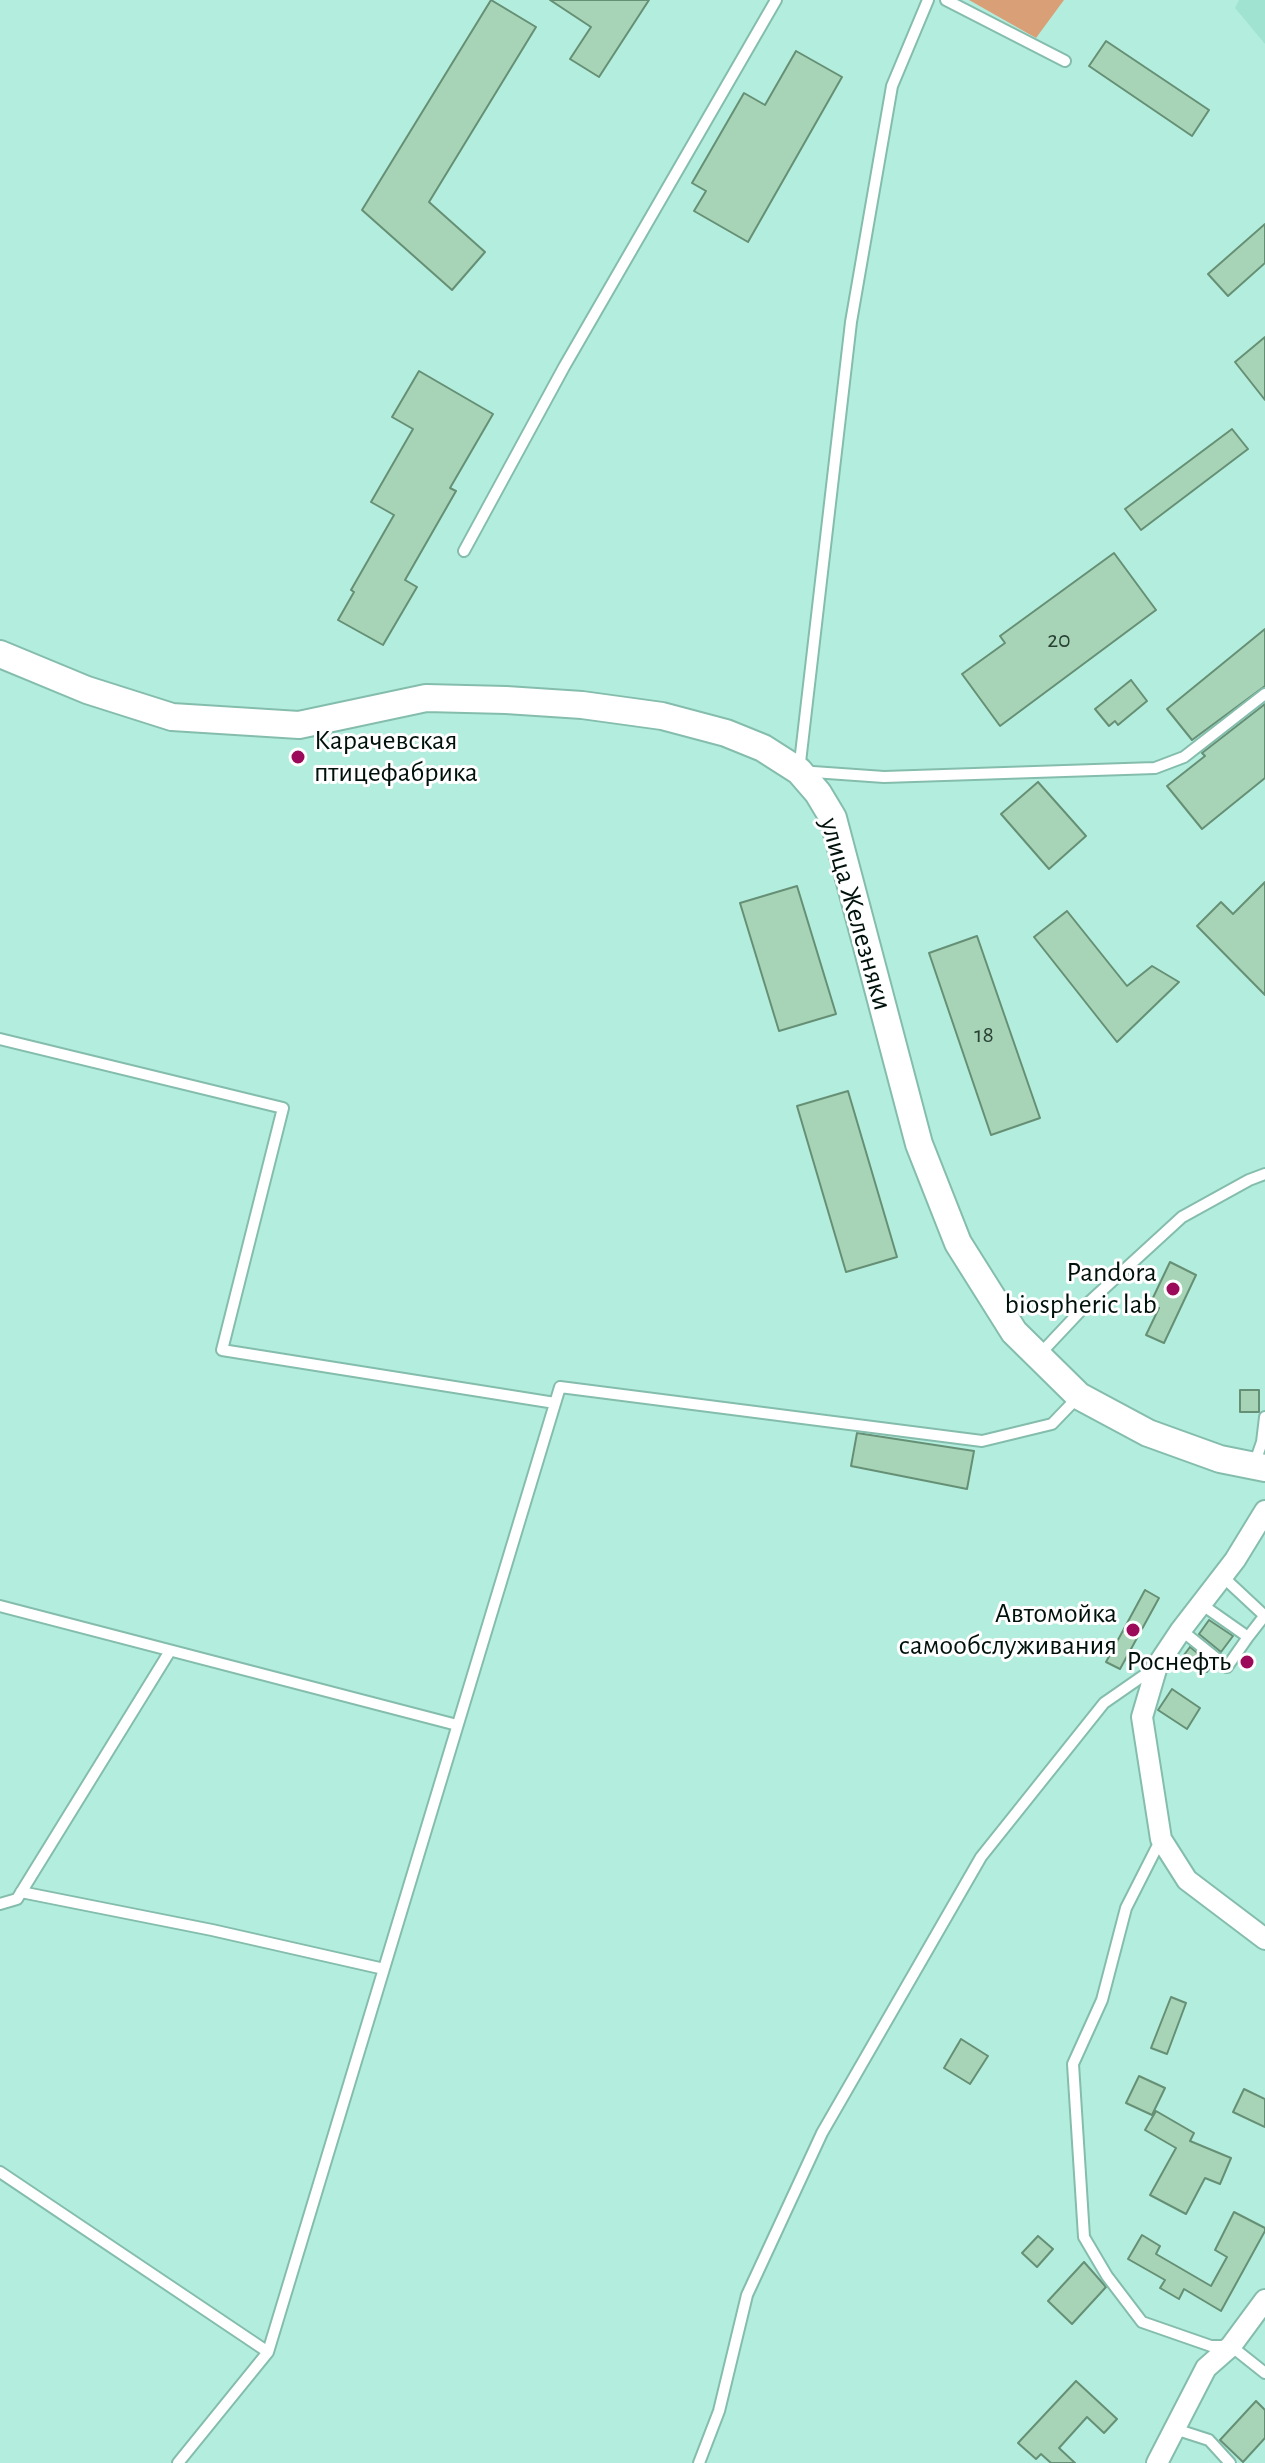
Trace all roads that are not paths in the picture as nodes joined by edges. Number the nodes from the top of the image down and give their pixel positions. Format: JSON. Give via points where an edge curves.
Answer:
{"nodes":[{"id":1,"x":776,"y":0,"type":"edge"},
{"id":2,"x":928,"y":0,"type":"edge"},
{"id":3,"x":946,"y":0,"type":"edge"},
{"id":4,"x":1065,"y":61,"type":"dead end"},
{"id":5,"x":464,"y":551,"type":"dead end"},
{"id":6,"x":0,"y":654,"type":"edge"},
{"id":7,"x":1265,"y":694,"type":"edge"},
{"id":8,"x":799,"y":771,"type":"junction"},
{"id":9,"x":0,"y":1039,"type":"edge"},
{"id":10,"x":1265,"y":1174,"type":"edge"},
{"id":11,"x":1038,"y":1356,"type":"junction"},
{"id":12,"x":1079,"y":1396,"type":"junction"},
{"id":13,"x":555,"y":1403,"type":"junction"},
{"id":14,"x":1265,"y":1417,"type":"edge"},
{"id":15,"x":1259,"y":1468,"type":"edge"},
{"id":16,"x":1265,"y":1511,"type":"edge"},
{"id":17,"x":1222,"y":1576,"type":"junction"},
{"id":18,"x":1201,"y":1604,"type":"junction"},
{"id":19,"x":0,"y":1606,"type":"edge"},
{"id":20,"x":1265,"y":1616,"type":"edge"},
{"id":21,"x":1181,"y":1630,"type":"junction"},
{"id":22,"x":1248,"y":1637,"type":"junction"},
{"id":23,"x":170,"y":1651,"type":"junction"},
{"id":24,"x":1157,"y":1666,"type":"junction"},
{"id":25,"x":457,"y":1725,"type":"junction"},
{"id":26,"x":1161,"y":1839,"type":"junction"},
{"id":27,"x":21,"y":1892,"type":"junction"},
{"id":28,"x":0,"y":1904,"type":"edge"},
{"id":29,"x":1265,"y":1939,"type":"edge"},
{"id":30,"x":384,"y":1969,"type":"junction"},
{"id":31,"x":0,"y":2172,"type":"edge"},
{"id":32,"x":1265,"y":2300,"type":"edge"},
{"id":33,"x":1231,"y":2346,"type":"junction"},
{"id":34,"x":268,"y":2352,"type":"junction"},
{"id":35,"x":1265,"y":2373,"type":"edge"},
{"id":36,"x":1175,"y":2429,"type":"junction"},
{"id":37,"x":178,"y":2463,"type":"edge"},
{"id":38,"x":699,"y":2463,"type":"edge"},
{"id":39,"x":1157,"y":2463,"type":"edge"},
{"id":40,"x":1230,"y":2463,"type":"edge"}],
"edges":[{"from":1,"to":5,"type":"lane"},
{"from":2,"to":8,"type":"lane","via":[[892,86],[851,322]]},
{"from":3,"to":4,"type":"lane"},
{"from":6,"to":8,"type":"street","name":"улица Железняки","via":[[172,717],[299,725],[426,698],[582,705],[662,716],[726,733]]},
{"from":7,"to":8,"type":"lane","via":[[1184,757],[1155,768],[884,777]]},
{"from":8,"to":11,"type":"street","name":"улица Железняки","via":[[833,818],[919,1144],[958,1243],[1014,1332]]},
{"from":9,"to":13,"type":"lane","via":[[283,1108],[222,1350]]},
{"from":10,"to":11,"type":"lane","via":[[1182,1217]]},
{"from":11,"to":12,"type":"street","name":"улица Железняки"},
{"from":12,"to":13,"type":"lane","via":[[1052,1424],[982,1441],[560,1387]]},
{"from":12,"to":15,"type":"street","name":"улица Железняки","via":[[1148,1433]]},
{"from":13,"to":25,"type":"lane"},
{"from":14,"to":15,"type":"lane"},
{"from":16,"to":17,"type":"street"},
{"from":17,"to":18,"type":"street"},
{"from":17,"to":20,"type":"lane"},
{"from":18,"to":21,"type":"street"},
{"from":18,"to":22,"type":"lane"},
{"from":19,"to":23,"type":"lane"},
{"from":20,"to":22,"type":"lane"},
{"from":21,"to":22,"type":"lane","via":[[1227,1667]]},
{"from":21,"to":24,"type":"street"},
{"from":23,"to":25,"type":"lane"},
{"from":23,"to":27,"type":"lane"},
{"from":24,"to":26,"type":"street","via":[[1142,1717]]},
{"from":24,"to":38,"type":"lane","via":[[1104,1703],[981,1857],[822,2133],[747,2295],[719,2411]]},
{"from":25,"to":30,"type":"lane"},
{"from":26,"to":29,"type":"street","via":[[1187,1880]]},
{"from":26,"to":33,"type":"lane","via":[[1126,1908],[1102,2000],[1073,2064],[1084,2237],[1142,2322],[1211,2346]]},
{"from":27,"to":28,"type":"lane","via":[[17,1899]]},
{"from":27,"to":30,"type":"lane"},
{"from":30,"to":34,"type":"lane"},
{"from":31,"to":34,"type":"lane"},
{"from":32,"to":33,"type":"street"},
{"from":33,"to":35,"type":"lane"},
{"from":33,"to":36,"type":"street","via":[[1206,2368]]},
{"from":34,"to":37,"type":"lane"},
{"from":36,"to":39,"type":"street"},
{"from":36,"to":40,"type":"lane","via":[[1209,2440]]}]}
